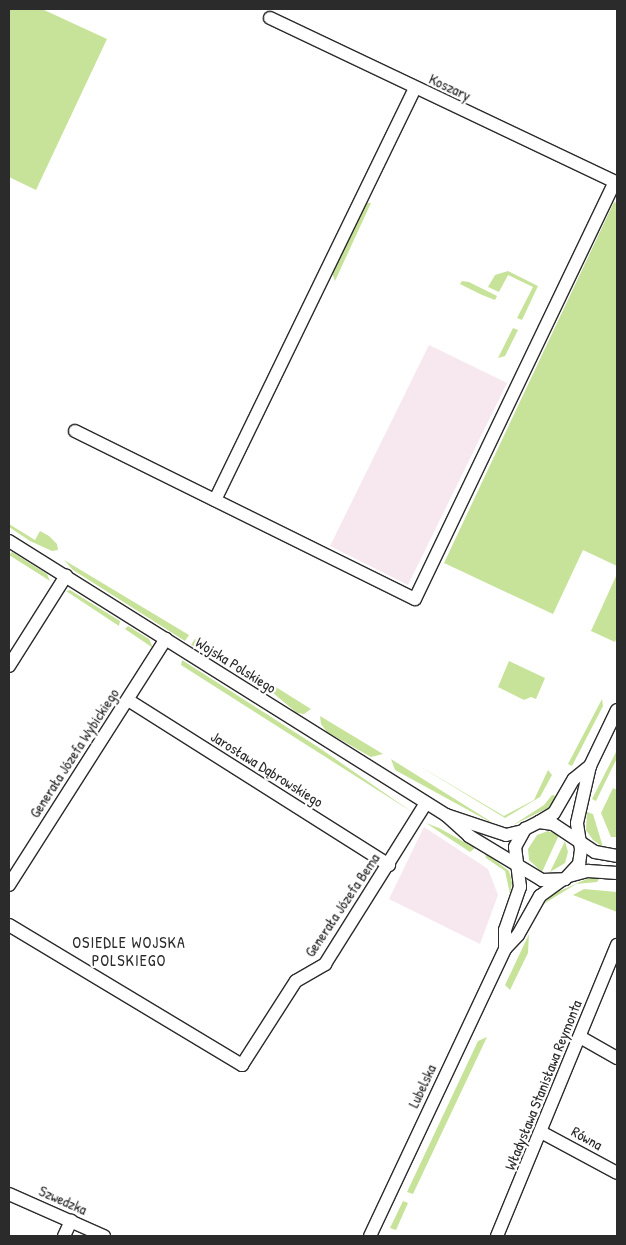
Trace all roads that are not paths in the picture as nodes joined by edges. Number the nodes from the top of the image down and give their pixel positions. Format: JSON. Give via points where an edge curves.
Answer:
{"nodes":[{"id":1,"x":270,"y":18,"type":"dead end"},
{"id":2,"x":415,"y":88,"type":"junction"},
{"id":3,"x":616,"y":183,"type":"edge"},
{"id":4,"x":75,"y":431,"type":"dead end"},
{"id":5,"x":215,"y":500,"type":"junction"},
{"id":6,"x":9,"y":541,"type":"edge"},
{"id":7,"x":66,"y":576,"type":"junction"},
{"id":8,"x":166,"y":639,"type":"junction"},
{"id":9,"x":9,"y":666,"type":"edge"},
{"id":10,"x":128,"y":700,"type":"junction"},
{"id":11,"x":617,"y":710,"type":"edge"},
{"id":12,"x":590,"y":766,"type":"junction"},
{"id":13,"x":426,"y":803,"type":"junction"},
{"id":14,"x":446,"y":815,"type":"junction"},
{"id":15,"x":540,"y":822,"type":"junction"},
{"id":16,"x":523,"y":831,"type":"junction"},
{"id":17,"x":579,"y":842,"type":"junction"},
{"id":18,"x":617,"y":856,"type":"edge"},
{"id":19,"x":389,"y":865,"type":"junction"},
{"id":20,"x":520,"y":869,"type":"junction"},
{"id":21,"x":617,"y":873,"type":"edge"},
{"id":22,"x":568,"y":877,"type":"junction"},
{"id":23,"x":9,"y":885,"type":"edge"},
{"id":24,"x":9,"y":925,"type":"edge"},
{"id":25,"x":617,"y":945,"type":"edge"},
{"id":26,"x":505,"y":949,"type":"junction"},
{"id":27,"x":580,"y":1038,"type":"junction"},
{"id":28,"x":617,"y":1058,"type":"edge"},
{"id":29,"x":541,"y":1132,"type":"junction"},
{"id":30,"x":617,"y":1173,"type":"edge"},
{"id":31,"x":9,"y":1194,"type":"edge"},
{"id":32,"x":71,"y":1222,"type":"junction"},
{"id":33,"x":64,"y":1236,"type":"edge"},
{"id":34,"x":104,"y":1236,"type":"edge"},
{"id":35,"x":370,"y":1236,"type":"edge"},
{"id":36,"x":497,"y":1236,"type":"edge"}],
"edges":[{"from":1,"to":2,"type":"street","name":"Koszary"},
{"from":2,"to":3,"type":"street","name":"Koszary"},
{"from":2,"to":5,"type":"street"},
{"from":3,"to":5,"type":"street","via":[[415,599]]},
{"from":4,"to":5,"type":"street"},
{"from":6,"to":7,"type":"street","name":"Wojska Polskiego"},
{"from":7,"to":8,"type":"street","name":"Wojska Polskiego"},
{"from":7,"to":9,"type":"street"},
{"from":8,"to":10,"type":"street","name":"Generała Józefa Wybickiego"},
{"from":8,"to":13,"type":"street","name":"Wojska Polskiego"},
{"from":10,"to":19,"type":"street","name":"Jarosława Dąbrowskiego"},
{"from":10,"to":23,"type":"street","name":"Generała Józefa Wybickiego"},
{"from":11,"to":12,"type":"street"},
{"from":12,"to":15,"type":"street","via":[[574,779],[554,813]]},
{"from":12,"to":17,"type":"street","via":[[577,823]]},
{"from":13,"to":14,"type":"street","name":"Wojska Polskiego"},
{"from":13,"to":19,"type":"street","name":"Generała Józefa Bema"},
{"from":14,"to":16,"type":"street","name":"Wojska Polskiego","via":[[506,835]]},
{"from":14,"to":20,"type":"street","name":"Wojska Polskiego","via":[[462,831]]},
{"from":15,"to":16,"type":"street"},
{"from":15,"to":17,"type":"street","via":[[562,828]]},
{"from":16,"to":20,"type":"street","via":[[515,847]]},
{"from":17,"to":18,"type":"street","via":[[595,852]]},
{"from":17,"to":22,"type":"street","via":[[580,859]]},
{"from":19,"to":24,"type":"street","name":"Generała Józefa Bema","via":[[325,964],[294,983],[242,1065]]},
{"from":20,"to":22,"type":"street","via":[[542,880]]},
{"from":20,"to":26,"type":"street","name":"Lubelska","via":[[520,886],[505,930]]},
{"from":21,"to":22,"type":"street","via":[[588,871]]},
{"from":22,"to":26,"type":"street","name":"Lubelska","via":[[540,896],[518,935]]},
{"from":25,"to":27,"type":"street","name":"Władysława Stanisława Reymonta"},
{"from":26,"to":35,"type":"street","name":"Lubelska"},
{"from":27,"to":28,"type":"street"},
{"from":27,"to":29,"type":"street","name":"Władysława Stanisława Reymonta"},
{"from":29,"to":30,"type":"street","name":"Równa"},
{"from":29,"to":36,"type":"street","name":"Władysława Stanisława Reymonta"},
{"from":31,"to":32,"type":"street","name":"Szwedzka"},
{"from":32,"to":33,"type":"street"},
{"from":32,"to":34,"type":"street","name":"Szwedzka"}]}
